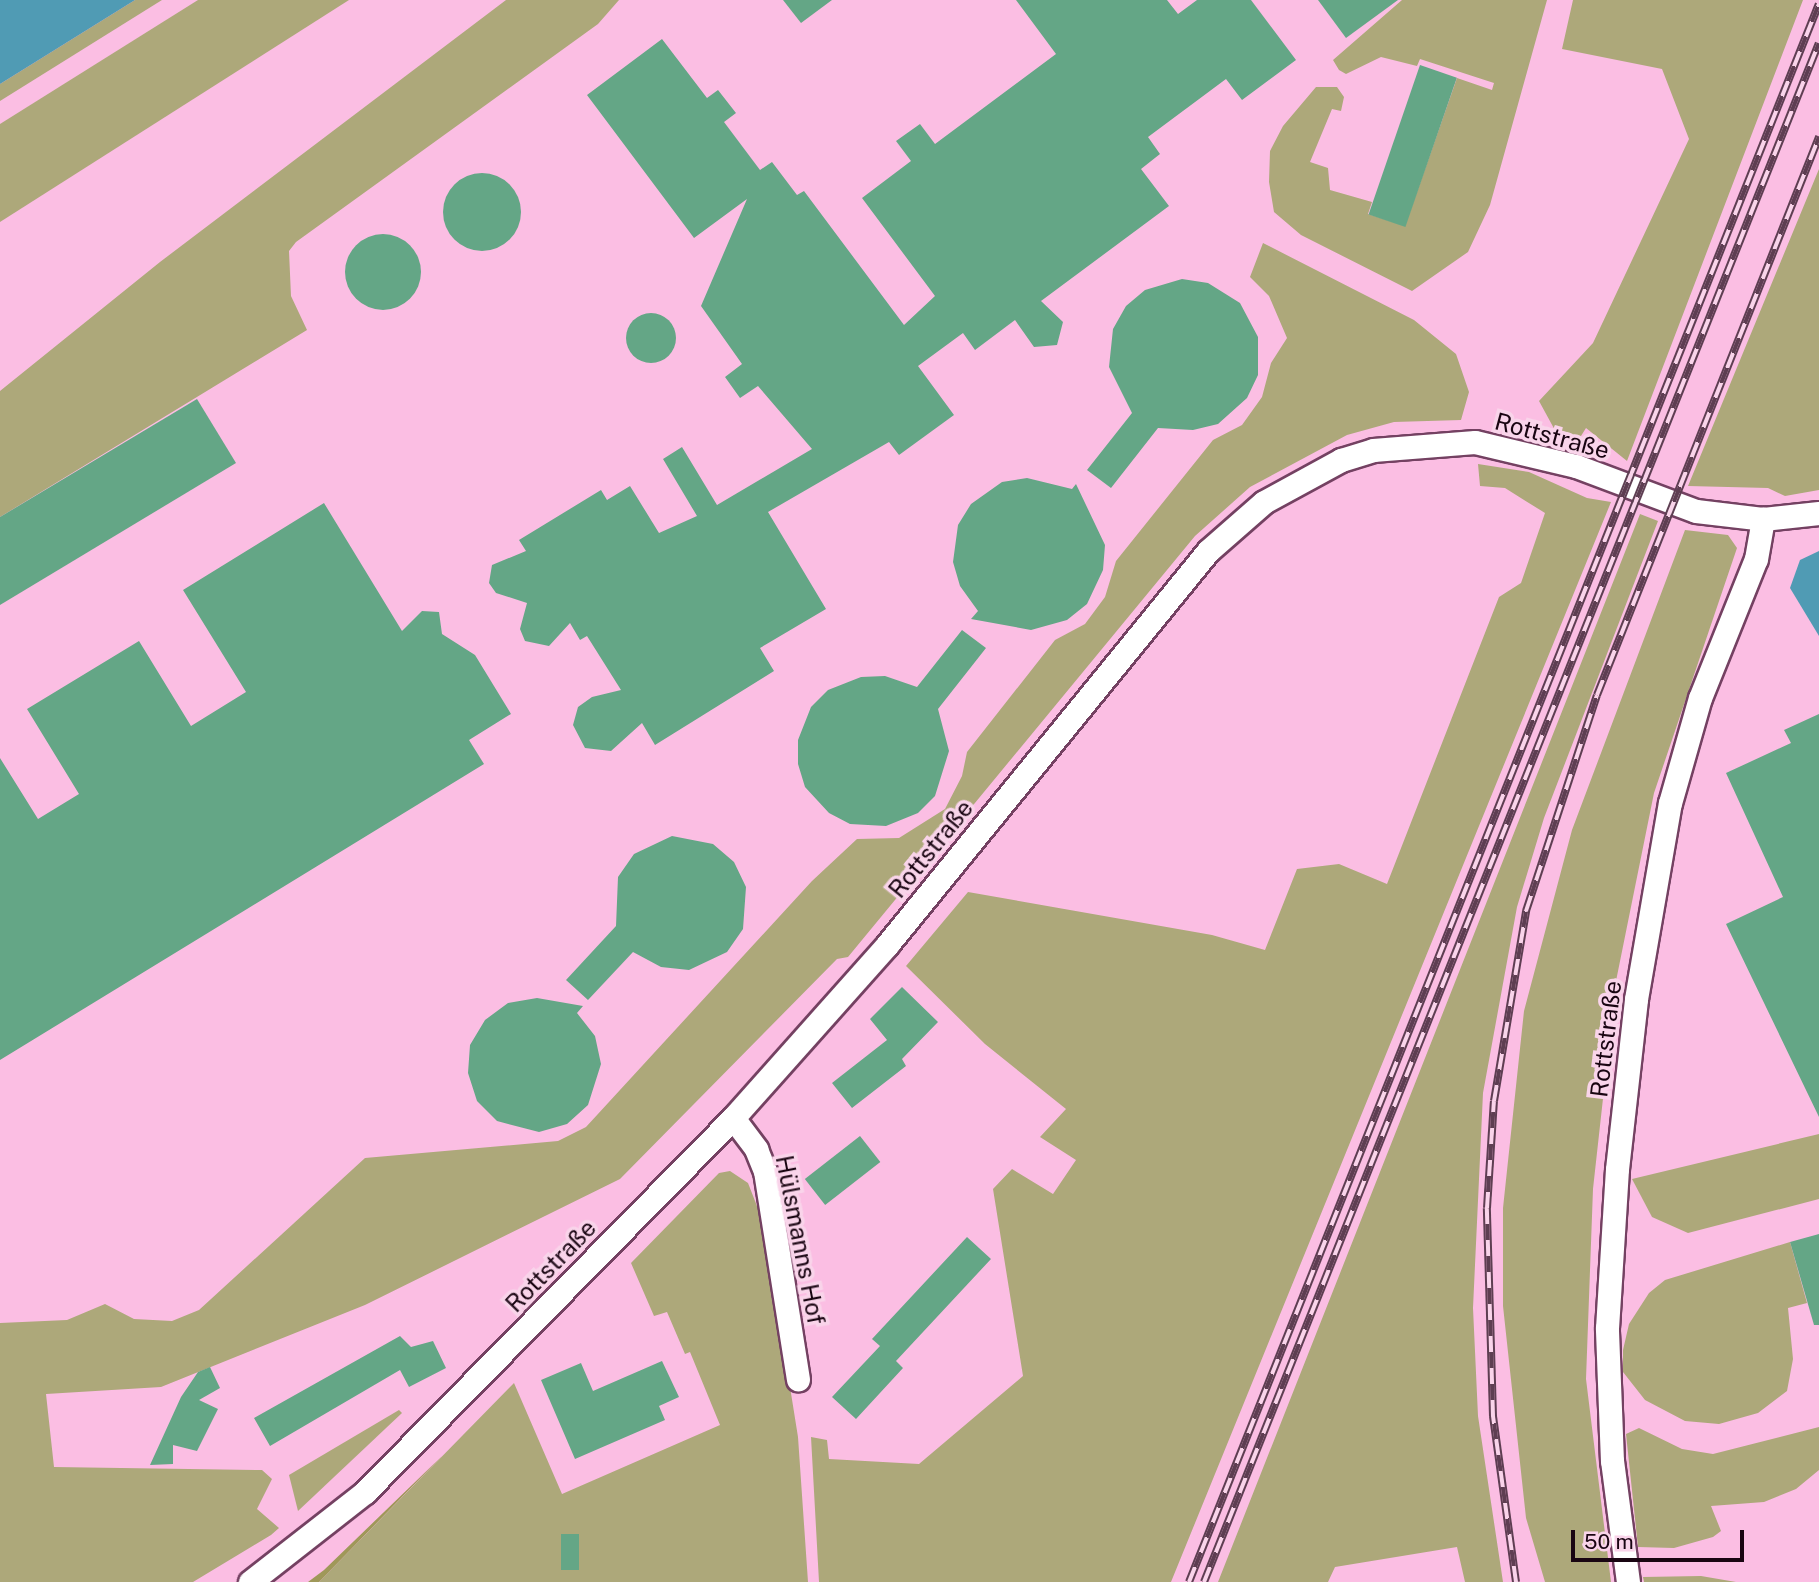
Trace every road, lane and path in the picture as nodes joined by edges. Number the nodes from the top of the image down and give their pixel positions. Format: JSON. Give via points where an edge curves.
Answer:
{"nodes":[{"id":1,"x":1819,"y":513,"type":"edge"},
{"id":2,"x":1763,"y":519,"type":"junction"},
{"id":3,"x":733,"y":1118,"type":"junction"},
{"id":4,"x":798,"y":1379,"type":"dead end"},
{"id":5,"x":250,"y":1582,"type":"edge"},
{"id":6,"x":1628,"y":1582,"type":"edge"}],
"edges":[{"from":1,"to":2,"type":"street","name":"Rottstraße"},
{"from":2,"to":3,"type":"street","name":"Rottstraße","via":[[1696,511],[1555,459],[1475,442],[1373,450],[1300,479],[1264,502],[1208,551],[887,945]]},
{"from":2,"to":6,"type":"street","name":"Rottstraße","via":[[1756,559],[1700,698],[1670,803],[1636,999],[1617,1169],[1607,1328],[1612,1461]]},
{"from":3,"to":4,"type":"street","name":"Hülsmanns Hof","via":[[756,1149],[765,1171]]},
{"from":3,"to":5,"type":"street","name":"Rottstraße","via":[[365,1492]]}]}
